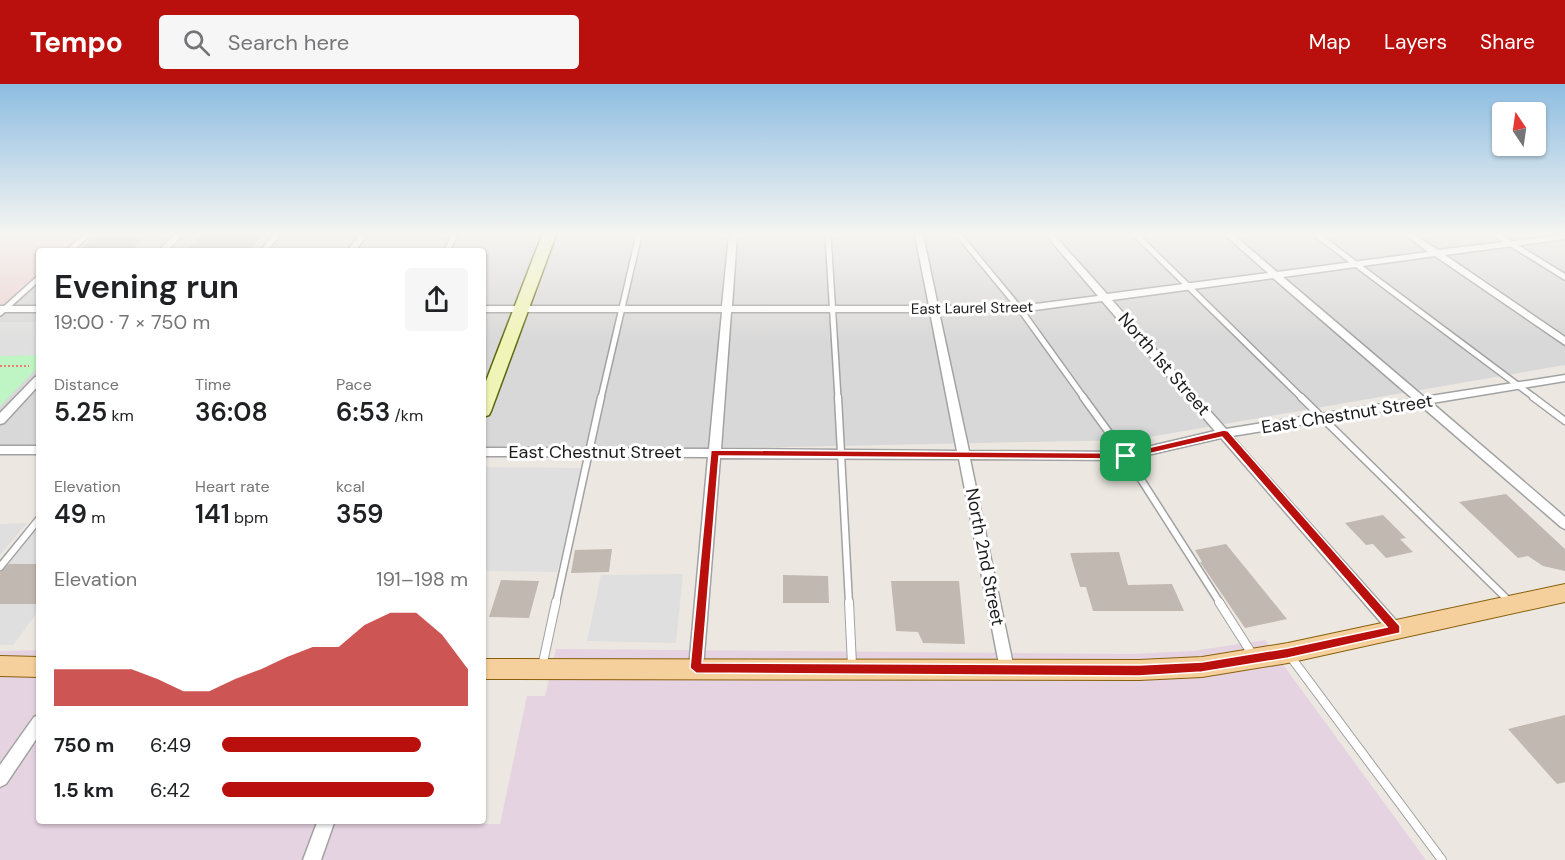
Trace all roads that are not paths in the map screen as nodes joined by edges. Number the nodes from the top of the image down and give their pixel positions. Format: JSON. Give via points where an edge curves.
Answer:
{"nodes":[{"id":1,"x":535,"y":271,"type":"edge"},
{"id":2,"x":631,"y":271,"type":"edge"},
{"id":3,"x":731,"y":271,"type":"edge"},
{"id":4,"x":830,"y":271,"type":"edge"},
{"id":5,"x":926,"y":271,"type":"edge"},
{"id":6,"x":988,"y":271,"type":"edge"},
{"id":7,"x":1082,"y":271,"type":"edge"},
{"id":8,"x":1174,"y":271,"type":"edge"},
{"id":9,"x":1272,"y":271,"type":"edge"},
{"id":10,"x":1304,"y":271,"type":"edge"},
{"id":11,"x":1366,"y":271,"type":"edge"},
{"id":12,"x":1463,"y":271,"type":"edge"},
{"id":13,"x":1276,"y":275,"type":"junction"},
{"id":14,"x":36,"y":281,"type":"edge"},
{"id":15,"x":1190,"y":286,"type":"junction"},
{"id":16,"x":1106,"y":298,"type":"junction"},
{"id":17,"x":36,"y":309,"type":"edge"},
{"id":18,"x":486,"y":309,"type":"edge"},
{"id":19,"x":521,"y":309,"type":"junction"},
{"id":20,"x":623,"y":309,"type":"junction"},
{"id":21,"x":727,"y":309,"type":"junction"},
{"id":22,"x":833,"y":309,"type":"junction"},
{"id":23,"x":934,"y":309,"type":"junction"},
{"id":24,"x":1020,"y":309,"type":"junction"},
{"id":25,"x":2,"y":310,"type":"edge"},
{"id":26,"x":1565,"y":342,"type":"edge"},
{"id":27,"x":1565,"y":378,"type":"edge"},
{"id":28,"x":36,"y":382,"type":"edge"},
{"id":29,"x":1520,"y":386,"type":"junction"},
{"id":30,"x":1423,"y":402,"type":"junction"},
{"id":31,"x":486,"y":403,"type":"edge"},
{"id":32,"x":1323,"y":418,"type":"junction"},
{"id":33,"x":0,"y":420,"type":"edge"},
{"id":34,"x":1565,"y":421,"type":"edge"},
{"id":35,"x":1224,"y":434,"type":"junction"},
{"id":36,"x":0,"y":450,"type":"edge"},
{"id":37,"x":36,"y":450,"type":"edge"},
{"id":38,"x":486,"y":452,"type":"edge"},
{"id":39,"x":588,"y":452,"type":"junction"},
{"id":40,"x":714,"y":453,"type":"junction"},
{"id":41,"x":842,"y":454,"type":"junction"},
{"id":42,"x":965,"y":455,"type":"junction"},
{"id":43,"x":1126,"y":456,"type":"junction"},
{"id":44,"x":36,"y":523,"type":"edge"},
{"id":45,"x":1565,"y":524,"type":"edge"},
{"id":46,"x":0,"y":567,"type":"edge"},
{"id":47,"x":1565,"y":593,"type":"edge"},
{"id":48,"x":1512,"y":605,"type":"junction"},
{"id":49,"x":1396,"y":630,"type":"junction"},
{"id":50,"x":1288,"y":653,"type":"junction"},
{"id":51,"x":1254,"y":658,"type":"junction"},
{"id":52,"x":0,"y":666,"type":"edge"},
{"id":53,"x":36,"y":667,"type":"edge"},
{"id":54,"x":696,"y":668,"type":"junction"},
{"id":55,"x":486,"y":669,"type":"edge"},
{"id":56,"x":542,"y":669,"type":"junction"},
{"id":57,"x":852,"y":669,"type":"junction"},
{"id":58,"x":1007,"y":669,"type":"junction"},
{"id":59,"x":36,"y":726,"type":"edge"},
{"id":60,"x":0,"y":779,"type":"edge"},
{"id":61,"x":326,"y":824,"type":"edge"},
{"id":62,"x":312,"y":860,"type":"edge"},
{"id":63,"x":1443,"y":860,"type":"edge"}],
"edges":[{"from":1,"to":19,"type":"main road"},
{"from":2,"to":20,"type":"lane"},
{"from":3,"to":21,"type":"street"},
{"from":4,"to":22,"type":"lane"},
{"from":5,"to":23,"type":"street","name":"North 2nd Street"},
{"from":6,"to":24,"type":"lane"},
{"from":7,"to":16,"type":"street","name":"North 1st Street"},
{"from":8,"to":15,"type":"lane"},
{"from":9,"to":13,"type":"street"},
{"from":10,"to":13,"type":"street","name":"East Laurel Street"},
{"from":11,"to":29,"type":"lane"},
{"from":12,"to":26,"type":"street"},
{"from":13,"to":15,"type":"street","name":"East Laurel Street"},
{"from":13,"to":30,"type":"street"},
{"from":14,"to":25,"type":"lane"},
{"from":15,"to":16,"type":"street","name":"East Laurel Street"},
{"from":15,"to":32,"type":"lane"},
{"from":16,"to":24,"type":"street","name":"East Laurel Street"},
{"from":16,"to":35,"type":"street","name":"North 1st Street"},
{"from":17,"to":25,"type":"street"},
{"from":18,"to":19,"type":"street","name":"East Laurel Street"},
{"from":19,"to":20,"type":"street","name":"East Laurel Street"},
{"from":19,"to":31,"type":"main road"},
{"from":20,"to":21,"type":"street","name":"East Laurel Street"},
{"from":20,"to":39,"type":"lane"},
{"from":21,"to":22,"type":"street","name":"East Laurel Street"},
{"from":21,"to":40,"type":"street"},
{"from":22,"to":23,"type":"street","name":"East Laurel Street"},
{"from":22,"to":41,"type":"lane"},
{"from":23,"to":24,"type":"street","name":"East Laurel Street"},
{"from":23,"to":42,"type":"street","name":"North 2nd Street"},
{"from":24,"to":43,"type":"lane"},
{"from":27,"to":29,"type":"street","name":"East Chestnut Street"},
{"from":28,"to":33,"type":"street"},
{"from":29,"to":30,"type":"street","name":"East Chestnut Street"},
{"from":29,"to":34,"type":"lane"},
{"from":30,"to":32,"type":"street","name":"East Chestnut Street"},
{"from":30,"to":45,"type":"street"},
{"from":32,"to":35,"type":"street","name":"East Chestnut Street"},
{"from":32,"to":48,"type":"lane"},
{"from":35,"to":43,"type":"street","name":"East Chestnut Street"},
{"from":35,"to":49,"type":"street","name":"North 1st Street"},
{"from":36,"to":37,"type":"street"},
{"from":38,"to":39,"type":"street","name":"East Chestnut Street"},
{"from":39,"to":40,"type":"street","name":"East Chestnut Street"},
{"from":39,"to":56,"type":"lane"},
{"from":40,"to":41,"type":"street","name":"East Chestnut Street"},
{"from":40,"to":54,"type":"street"},
{"from":41,"to":42,"type":"street","name":"East Chestnut Street"},
{"from":41,"to":57,"type":"lane"},
{"from":42,"to":43,"type":"street","name":"East Chestnut Street"},
{"from":42,"to":58,"type":"street","name":"North 2nd Street"},
{"from":43,"to":51,"type":"lane"},
{"from":44,"to":46,"type":"lane"},
{"from":47,"to":48,"type":"main road"},
{"from":48,"to":49,"type":"main road"},
{"from":49,"to":50,"type":"main road"},
{"from":50,"to":51,"type":"main road"},
{"from":50,"to":63,"type":"lane"},
{"from":51,"to":58,"type":"main road","via":[[1202,667],[1139,670]]},
{"from":52,"to":53,"type":"main road"},
{"from":54,"to":56,"type":"main road"},
{"from":54,"to":57,"type":"main road"},
{"from":55,"to":56,"type":"main road"},
{"from":57,"to":58,"type":"main road"},
{"from":59,"to":60,"type":"street"},
{"from":61,"to":62,"type":"street"}]}
